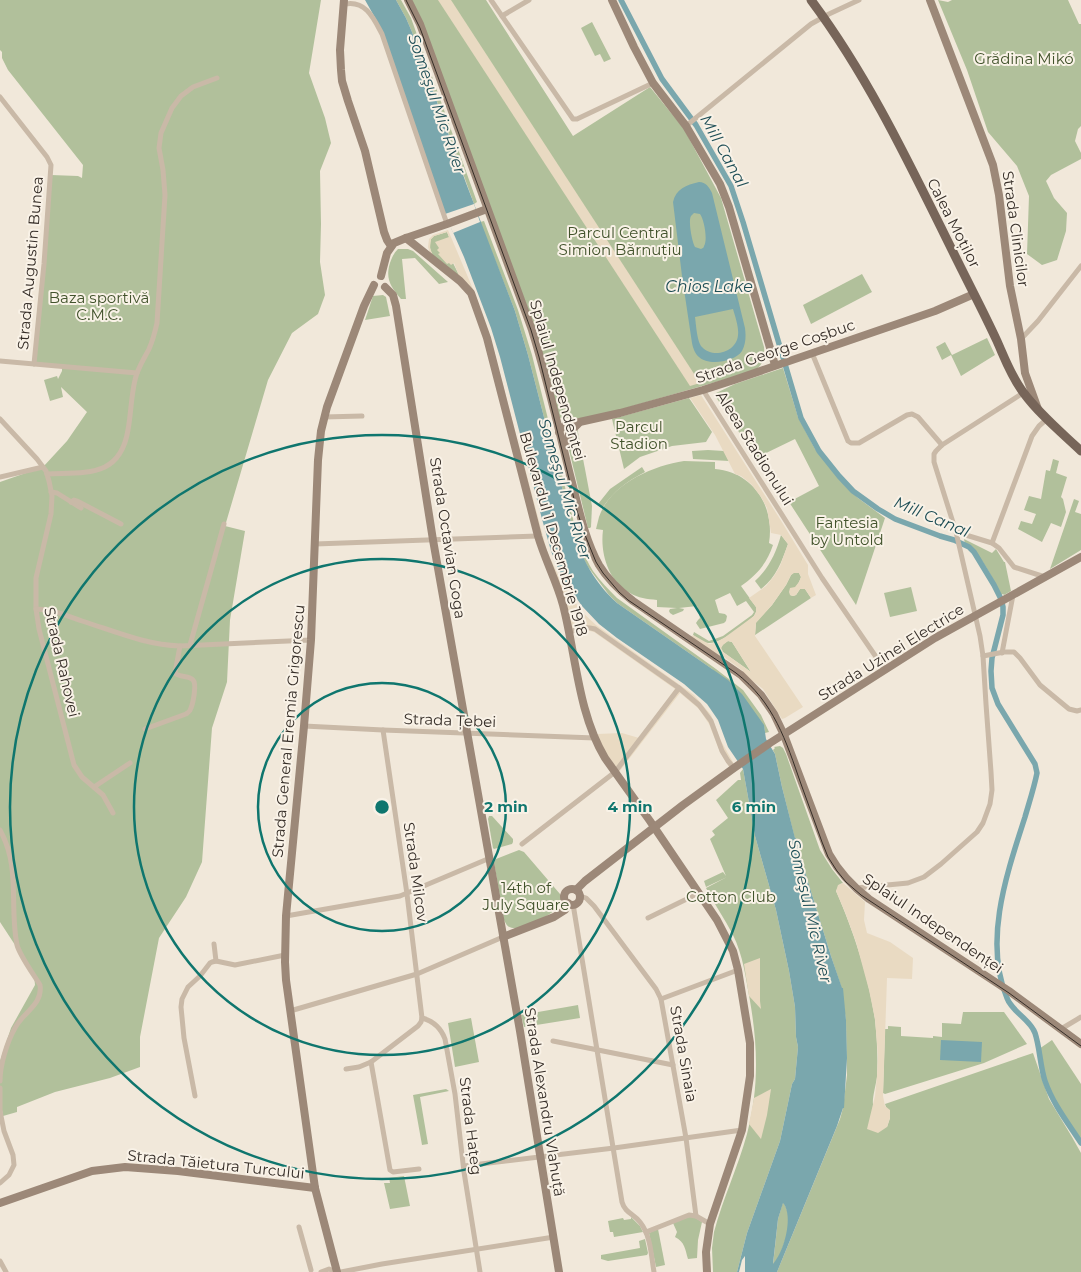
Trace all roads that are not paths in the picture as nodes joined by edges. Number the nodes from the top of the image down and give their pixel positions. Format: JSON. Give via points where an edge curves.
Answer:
{"nodes":[{"id":1,"x":408,"y":0,"type":"edge"},
{"id":2,"x":491,"y":0,"type":"edge"},
{"id":3,"x":529,"y":0,"type":"edge"},
{"id":4,"x":612,"y":0,"type":"edge"},
{"id":5,"x":811,"y":0,"type":"edge"},
{"id":6,"x":859,"y":0,"type":"edge"},
{"id":7,"x":930,"y":0,"type":"edge"},
{"id":8,"x":345,"y":2,"type":"edge"},
{"id":9,"x":502,"y":16,"type":"junction"},
{"id":10,"x":824,"y":17,"type":"junction"},
{"id":11,"x":217,"y":78,"type":"dead end"},
{"id":12,"x":654,"y":83,"type":"junction"},
{"id":13,"x":0,"y":97,"type":"edge"},
{"id":14,"x":688,"y":125,"type":"junction"},
{"id":15,"x":487,"y":208,"type":"junction"},
{"id":16,"x":449,"y":224,"type":"junction"},
{"id":17,"x":406,"y":238,"type":"junction"},
{"id":18,"x":391,"y":246,"type":"junction"},
{"id":19,"x":1081,"y":266,"type":"edge"},
{"id":20,"x":381,"y":276,"type":"junction"},
{"id":21,"x":374,"y":285,"type":"junction"},
{"id":22,"x":385,"y":287,"type":"junction"},
{"id":23,"x":974,"y":294,"type":"junction"},
{"id":24,"x":1021,"y":339,"type":"junction"},
{"id":25,"x":812,"y":353,"type":"junction"},
{"id":26,"x":0,"y":362,"type":"edge"},
{"id":27,"x":782,"y":363,"type":"junction"},
{"id":28,"x":34,"y":364,"type":"junction"},
{"id":29,"x":137,"y":373,"type":"junction"},
{"id":30,"x":703,"y":390,"type":"junction"},
{"id":31,"x":1023,"y":393,"type":"junction"},
{"id":32,"x":1039,"y":410,"type":"junction"},
{"id":33,"x":362,"y":416,"type":"dead end"},
{"id":34,"x":324,"y":418,"type":"junction"},
{"id":35,"x":1047,"y":419,"type":"junction"},
{"id":36,"x":0,"y":420,"type":"edge"},
{"id":37,"x":580,"y":423,"type":"junction"},
{"id":38,"x":570,"y":432,"type":"junction"},
{"id":39,"x":560,"y":434,"type":"junction"},
{"id":40,"x":942,"y":445,"type":"junction"},
{"id":41,"x":564,"y":450,"type":"junction"},
{"id":42,"x":1081,"y":451,"type":"edge"},
{"id":43,"x":43,"y":467,"type":"junction"},
{"id":44,"x":47,"y":474,"type":"junction"},
{"id":45,"x":0,"y":477,"type":"edge"},
{"id":46,"x":51,"y":492,"type":"junction"},
{"id":47,"x":71,"y":502,"type":"junction"},
{"id":48,"x":81,"y":508,"type":"dead end"},
{"id":49,"x":121,"y":524,"type":"dead end"},
{"id":50,"x":224,"y":524,"type":"dead end"},
{"id":51,"x":956,"y":534,"type":"junction"},
{"id":52,"x":538,"y":536,"type":"junction"},
{"id":53,"x":433,"y":540,"type":"junction"},
{"id":54,"x":992,"y":543,"type":"junction"},
{"id":55,"x":315,"y":544,"type":"junction"},
{"id":56,"x":1081,"y":557,"type":"edge"},
{"id":57,"x":1043,"y":578,"type":"junction"},
{"id":58,"x":1006,"y":599,"type":"junction"},
{"id":59,"x":36,"y":609,"type":"junction"},
{"id":60,"x":976,"y":615,"type":"junction"},
{"id":61,"x":569,"y":634,"type":"junction"},
{"id":62,"x":1005,"y":637,"type":"junction"},
{"id":63,"x":311,"y":640,"type":"junction"},
{"id":64,"x":190,"y":645,"type":"junction"},
{"id":65,"x":180,"y":646,"type":"junction"},
{"id":66,"x":1011,"y":652,"type":"junction"},
{"id":67,"x":1000,"y":653,"type":"junction"},
{"id":68,"x":986,"y":656,"type":"junction"},
{"id":69,"x":885,"y":670,"type":"junction"},
{"id":70,"x":679,"y":688,"type":"junction"},
{"id":71,"x":1081,"y":710,"type":"edge"},
{"id":72,"x":304,"y":726,"type":"junction"},
{"id":73,"x":145,"y":729,"type":"dead end"},
{"id":74,"x":383,"y":730,"type":"junction"},
{"id":75,"x":467,"y":733,"type":"junction"},
{"id":76,"x":784,"y":734,"type":"junction"},
{"id":77,"x":595,"y":738,"type":"junction"},
{"id":78,"x":130,"y":764,"type":"dead end"},
{"id":79,"x":736,"y":766,"type":"junction"},
{"id":80,"x":615,"y":772,"type":"junction"},
{"id":81,"x":94,"y":787,"type":"junction"},
{"id":82,"x":113,"y":813,"type":"dead end"},
{"id":83,"x":655,"y":828,"type":"junction"},
{"id":84,"x":0,"y":830,"type":"edge"},
{"id":85,"x":522,"y":844,"type":"dead end"},
{"id":86,"x":490,"y":858,"type":"junction"},
{"id":87,"x":856,"y":888,"type":"junction"},
{"id":88,"x":578,"y":893,"type":"junction"},
{"id":89,"x":699,"y":893,"type":"junction"},
{"id":90,"x":407,"y":894,"type":"junction"},
{"id":91,"x":570,"y":904,"type":"junction"},
{"id":92,"x":286,"y":916,"type":"junction"},
{"id":93,"x":648,"y":918,"type":"dead end"},
{"id":94,"x":503,"y":937,"type":"junction"},
{"id":95,"x":214,"y":944,"type":"dead end"},
{"id":96,"x":285,"y":954,"type":"junction"},
{"id":97,"x":216,"y":961,"type":"junction"},
{"id":98,"x":738,"y":970,"type":"junction"},
{"id":99,"x":417,"y":974,"type":"junction"},
{"id":100,"x":662,"y":999,"type":"junction"},
{"id":101,"x":290,"y":1011,"type":"junction"},
{"id":102,"x":1081,"y":1017,"type":"edge"},
{"id":103,"x":422,"y":1018,"type":"junction"},
{"id":104,"x":1061,"y":1029,"type":"junction"},
{"id":105,"x":553,"y":1041,"type":"dead end"},
{"id":106,"x":1081,"y":1044,"type":"edge"},
{"id":107,"x":597,"y":1049,"type":"junction"},
{"id":108,"x":371,"y":1062,"type":"junction"},
{"id":109,"x":673,"y":1065,"type":"junction"},
{"id":110,"x":346,"y":1069,"type":"dead end"},
{"id":111,"x":0,"y":1081,"type":"edge"},
{"id":112,"x":0,"y":1088,"type":"edge"},
{"id":113,"x":195,"y":1096,"type":"dead end"},
{"id":114,"x":0,"y":1114,"type":"edge"},
{"id":115,"x":742,"y":1130,"type":"junction"},
{"id":116,"x":686,"y":1138,"type":"junction"},
{"id":117,"x":614,"y":1148,"type":"junction"},
{"id":118,"x":541,"y":1157,"type":"junction"},
{"id":119,"x":464,"y":1166,"type":"junction"},
{"id":120,"x":419,"y":1169,"type":"dead end"},
{"id":121,"x":0,"y":1183,"type":"edge"},
{"id":122,"x":315,"y":1188,"type":"junction"},
{"id":123,"x":0,"y":1203,"type":"edge"},
{"id":124,"x":696,"y":1216,"type":"junction"},
{"id":125,"x":710,"y":1224,"type":"junction"},
{"id":126,"x":299,"y":1227,"type":"dead end"},
{"id":127,"x":646,"y":1232,"type":"junction"},
{"id":128,"x":554,"y":1237,"type":"junction"},
{"id":129,"x":476,"y":1249,"type":"junction"},
{"id":130,"x":0,"y":1261,"type":"edge"},
{"id":131,"x":311,"y":1270,"type":"dead end"},
{"id":132,"x":6,"y":1272,"type":"edge"},
{"id":133,"x":322,"y":1272,"type":"edge"},
{"id":134,"x":337,"y":1272,"type":"edge"},
{"id":135,"x":341,"y":1272,"type":"edge"},
{"id":136,"x":480,"y":1272,"type":"edge"},
{"id":137,"x":560,"y":1272,"type":"edge"},
{"id":138,"x":654,"y":1272,"type":"edge"},
{"id":139,"x":707,"y":1272,"type":"edge"}],
"edges":[{"from":1,"to":15,"type":"main road","name":"Splaiul Independenței","via":[[420,24]]},
{"from":2,"to":9,"type":"street"},
{"from":3,"to":9,"type":"street"},
{"from":4,"to":12,"type":"main road"},
{"from":5,"to":10,"type":"main road","name":"Calea Moților"},
{"from":6,"to":10,"type":"street"},
{"from":7,"to":24,"type":"main road","name":"Strada Clinicilor","via":[[996,175],[1010,286]]},
{"from":8,"to":16,"type":"street","via":[[356,1],[365,6],[382,34]]},
{"from":8,"to":18,"type":"main road","via":[[340,50],[342,81],[365,151],[384,232]]},
{"from":9,"to":12,"type":"street","via":[[573,119]]},
{"from":10,"to":14,"type":"street"},
{"from":10,"to":23,"type":"main road","name":"Calea Moților","via":[[880,108]]},
{"from":11,"to":29,"type":"street","via":[[193,87],[181,96],[161,133],[159,148],[165,195],[157,323]]},
{"from":12,"to":14,"type":"main road"},
{"from":13,"to":28,"type":"street","name":"Strada Augustin Bunea","via":[[51,165]]},
{"from":14,"to":27,"type":"main road","via":[[725,196]]},
{"from":15,"to":16,"type":"main road"},
{"from":15,"to":39,"type":"main road","name":"Splaiul Independenței","via":[[532,330]]},
{"from":16,"to":17,"type":"main road"},
{"from":17,"to":18,"type":"main road"},
{"from":17,"to":52,"type":"main road","name":"Bulevardul 1 Decembrie 1918","via":[[460,281],[471,294],[487,338]]},
{"from":18,"to":20,"type":"main road"},
{"from":19,"to":24,"type":"street"},
{"from":20,"to":21,"type":"main road","via":[[376,278]]},
{"from":20,"to":22,"type":"main road","via":[[386,280]]},
{"from":21,"to":22,"type":"main road","via":[[379,289]]},
{"from":21,"to":34,"type":"main road","name":"Strada General Eremia Grigorescu","via":[[357,323]]},
{"from":22,"to":53,"type":"main road","name":"Strada Octavian Goga","via":[[393,295],[396,306]]},
{"from":23,"to":25,"type":"main road","name":"Strada George Coșbuc","via":[[935,311]]},
{"from":23,"to":31,"type":"main road","name":"Calea Moților"},
{"from":24,"to":32,"type":"main road","name":"Strada Clinicilor","via":[[1025,373]]},
{"from":25,"to":27,"type":"main road","name":"Strada George Coșbuc"},
{"from":25,"to":40,"type":"street","via":[[848,441],[859,443],[910,414],[918,417]]},
{"from":26,"to":28,"type":"street"},
{"from":27,"to":30,"type":"main road","name":"Strada George Coșbuc"},
{"from":28,"to":29,"type":"street"},
{"from":29,"to":44,"type":"street","via":[[126,440],[120,455],[105,467],[90,472]]},
{"from":30,"to":37,"type":"main road","name":"Strada George Coșbuc"},
{"from":30,"to":69,"type":"street","name":"Aleea Stadionului","via":[[822,578]]},
{"from":31,"to":32,"type":"main road","name":"Calea Moților"},
{"from":31,"to":40,"type":"street"},
{"from":32,"to":35,"type":"main road","name":"Calea Moților"},
{"from":33,"to":34,"type":"street"},
{"from":34,"to":55,"type":"main road","name":"Strada General Eremia Grigorescu","via":[[318,455]]},
{"from":35,"to":42,"type":"main road","name":"Calea Moților"},
{"from":35,"to":54,"type":"street","via":[[1032,436]]},
{"from":36,"to":43,"type":"street","name":"Strada Rahovei"},
{"from":37,"to":38,"type":"main road","name":"Strada George Coșbuc"},
{"from":37,"to":39,"type":"main road","name":"Strada George Coșbuc","via":[[566,425],[560,429]]},
{"from":38,"to":39,"type":"main road","name":"Strada George Coșbuc"},
{"from":38,"to":41,"type":"main road","name":"Strada George Coșbuc"},
{"from":39,"to":41,"type":"main road","name":"Splaiul Independenței"},
{"from":40,"to":51,"type":"street","via":[[934,454],[934,462]]},
{"from":41,"to":76,"type":"main road","name":"Splaiul Independenței","via":[[585,532],[607,577],[633,602],[697,645],[709,659],[751,684],[772,710]]},
{"from":43,"to":44,"type":"street","name":"Strada Rahovei"},
{"from":43,"to":45,"type":"street"},
{"from":44,"to":46,"type":"street","name":"Strada Rahovei"},
{"from":46,"to":47,"type":"street"},
{"from":46,"to":59,"type":"street","name":"Strada Rahovei","via":[[50,524],[36,578]]},
{"from":47,"to":48,"type":"street"},
{"from":47,"to":49,"type":"street","via":[[77,501]]},
{"from":50,"to":64,"type":"street"},
{"from":51,"to":54,"type":"street"},
{"from":51,"to":60,"type":"street"},
{"from":52,"to":53,"type":"street"},
{"from":52,"to":61,"type":"main road","name":"Bulevardul 1 Decembrie 1918","via":[[558,589]]},
{"from":53,"to":55,"type":"street"},
{"from":53,"to":75,"type":"main road","name":"Strada Octavian Goga"},
{"from":54,"to":57,"type":"street","via":[[1014,567]]},
{"from":55,"to":63,"type":"main road","name":"Strada General Eremia Grigorescu"},
{"from":56,"to":57,"type":"main road","name":"Strada Uzinei Electrice"},
{"from":57,"to":58,"type":"main road","name":"Strada Uzinei Electrice"},
{"from":58,"to":60,"type":"main road","name":"Strada Uzinei Electrice"},
{"from":58,"to":62,"type":"street","via":[[1011,606]]},
{"from":59,"to":65,"type":"street","via":[[67,615],[145,641]]},
{"from":59,"to":81,"type":"street","name":"Strada Rahovei","via":[[74,765]]},
{"from":60,"to":68,"type":"street"},
{"from":60,"to":69,"type":"main road","name":"Strada Uzinei Electrice"},
{"from":61,"to":70,"type":"street","via":[[574,629],[595,628]]},
{"from":61,"to":77,"type":"main road","name":"Bulevardul 1 Decembrie 1918"},
{"from":62,"to":66,"type":"street"},
{"from":62,"to":67,"type":"street"},
{"from":63,"to":64,"type":"street"},
{"from":63,"to":72,"type":"main road","name":"Strada General Eremia Grigorescu"},
{"from":64,"to":65,"type":"street"},
{"from":65,"to":73,"type":"street","via":[[175,673],[194,680],[190,712]]},
{"from":66,"to":67,"type":"street"},
{"from":66,"to":71,"type":"street","via":[[1017,655],[1040,685],[1069,709]]},
{"from":67,"to":68,"type":"street"},
{"from":68,"to":87,"type":"street","via":[[992,782],[989,809],[981,827],[920,879]]},
{"from":69,"to":76,"type":"main road","name":"Strada Uzinei Electrice"},
{"from":70,"to":79,"type":"street","via":[[708,716],[725,756]]},
{"from":70,"to":80,"type":"street"},
{"from":72,"to":74,"type":"street","name":"Strada Țebei"},
{"from":72,"to":92,"type":"main road","name":"Strada General Eremia Grigorescu"},
{"from":74,"to":75,"type":"street","name":"Strada Țebei"},
{"from":74,"to":90,"type":"street","name":"Strada Milcov"},
{"from":75,"to":77,"type":"street","name":"Strada Țebei"},
{"from":75,"to":86,"type":"main road","name":"Strada Octavian Goga"},
{"from":76,"to":79,"type":"main road","name":"Strada Uzinei Electrice"},
{"from":76,"to":87,"type":"main road","name":"Splaiul Independenței","via":[[825,847],[839,870]]},
{"from":77,"to":80,"type":"main road","name":"Bulevardul 1 Decembrie 1918"},
{"from":78,"to":81,"type":"street"},
{"from":79,"to":83,"type":"main road","name":"Strada Uzinei Electrice"},
{"from":80,"to":83,"type":"main road","name":"Bulevardul 1 Decembrie 1918"},
{"from":80,"to":85,"type":"street"},
{"from":81,"to":82,"type":"street","name":"Strada Rahovei"},
{"from":83,"to":88,"type":"main road","name":"Strada Uzinei Electrice","via":[[585,881]]},
{"from":83,"to":89,"type":"main road","name":"Bulevardul 1 Decembrie 1918"},
{"from":84,"to":111,"type":"street","via":[[14,872],[18,947],[41,992],[39,1000],[10,1038]]},
{"from":86,"to":90,"type":"street"},
{"from":86,"to":94,"type":"main road","name":"Strada Alexandru Vlahuță"},
{"from":87,"to":104,"type":"main road","name":"Splaiul Independenței"},
{"from":88,"to":91,"type":"main road","via":[[579,900]]},
{"from":88,"to":91,"type":"main road","via":[[569,890],[565,893],[564,897]]},
{"from":88,"to":100,"type":"street","name":"Strada Sinaia","via":[[594,906]]},
{"from":89,"to":93,"type":"street"},
{"from":89,"to":98,"type":"main road","name":"Bulevardul 1 Decembrie 1918","via":[[723,930]]},
{"from":90,"to":92,"type":"street"},
{"from":90,"to":99,"type":"street","name":"Strada Milcov"},
{"from":91,"to":94,"type":"main road","via":[[559,914]]},
{"from":91,"to":107,"type":"street"},
{"from":92,"to":96,"type":"main road","name":"Strada General Eremia Grigorescu"},
{"from":94,"to":99,"type":"street"},
{"from":94,"to":118,"type":"main road","name":"Strada Alexandru Vlahuță"},
{"from":95,"to":97,"type":"street"},
{"from":96,"to":97,"type":"street","via":[[235,965]]},
{"from":96,"to":101,"type":"main road","name":"Strada General Eremia Grigorescu"},
{"from":97,"to":113,"type":"street","via":[[210,963],[188,986],[182,1000],[184,1038]]},
{"from":98,"to":100,"type":"street"},
{"from":98,"to":115,"type":"main road","name":"Bulevardul 1 Decembrie 1918","via":[[751,1056]]},
{"from":99,"to":101,"type":"street"},
{"from":99,"to":103,"type":"street","name":"Strada Milcov"},
{"from":100,"to":109,"type":"street","name":"Strada Sinaia"},
{"from":101,"to":122,"type":"main road","name":"Strada General Eremia Grigorescu"},
{"from":102,"to":104,"type":"street"},
{"from":103,"to":108,"type":"street","via":[[418,1026]]},
{"from":103,"to":119,"type":"street","name":"Strada Hațeg","via":[[439,1028],[445,1039],[456,1094]]},
{"from":104,"to":106,"type":"main road","name":"Splaiul Independenței"},
{"from":105,"to":107,"type":"street"},
{"from":107,"to":109,"type":"street"},
{"from":107,"to":117,"type":"street"},
{"from":108,"to":110,"type":"street"},
{"from":108,"to":120,"type":"street","via":[[390,1170]]},
{"from":109,"to":116,"type":"street","name":"Strada Sinaia"},
{"from":112,"to":114,"type":"street"},
{"from":114,"to":121,"type":"street","via":[[14,1165]]},
{"from":115,"to":116,"type":"street"},
{"from":115,"to":125,"type":"main road","name":"Bulevardul 1 Decembrie 1918"},
{"from":116,"to":117,"type":"street"},
{"from":116,"to":124,"type":"street","name":"Strada Sinaia"},
{"from":117,"to":118,"type":"street"},
{"from":117,"to":127,"type":"street","via":[[623,1207]]},
{"from":118,"to":119,"type":"street"},
{"from":118,"to":128,"type":"main road","name":"Strada Alexandru Vlahuță"},
{"from":119,"to":129,"type":"street","name":"Strada Hațeg"},
{"from":122,"to":123,"type":"main road","name":"Strada Tăietura Turcului","via":[[125,1167],[78,1175]]},
{"from":122,"to":134,"type":"main road","name":"Strada General Eremia Grigorescu"},
{"from":124,"to":125,"type":"street"},
{"from":124,"to":127,"type":"street","via":[[689,1215]]},
{"from":125,"to":139,"type":"main road","name":"Bulevardul 1 Decembrie 1918"},
{"from":126,"to":131,"type":"street"},
{"from":127,"to":138,"type":"street"},
{"from":128,"to":129,"type":"street"},
{"from":128,"to":137,"type":"main road","name":"Strada Alexandru Vlahuță"},
{"from":129,"to":135,"type":"street"},
{"from":129,"to":136,"type":"street","name":"Strada Hațeg"},
{"from":130,"to":132,"type":"street"},
{"from":133,"to":134,"type":"street","via":[[329,1269]]}]}
